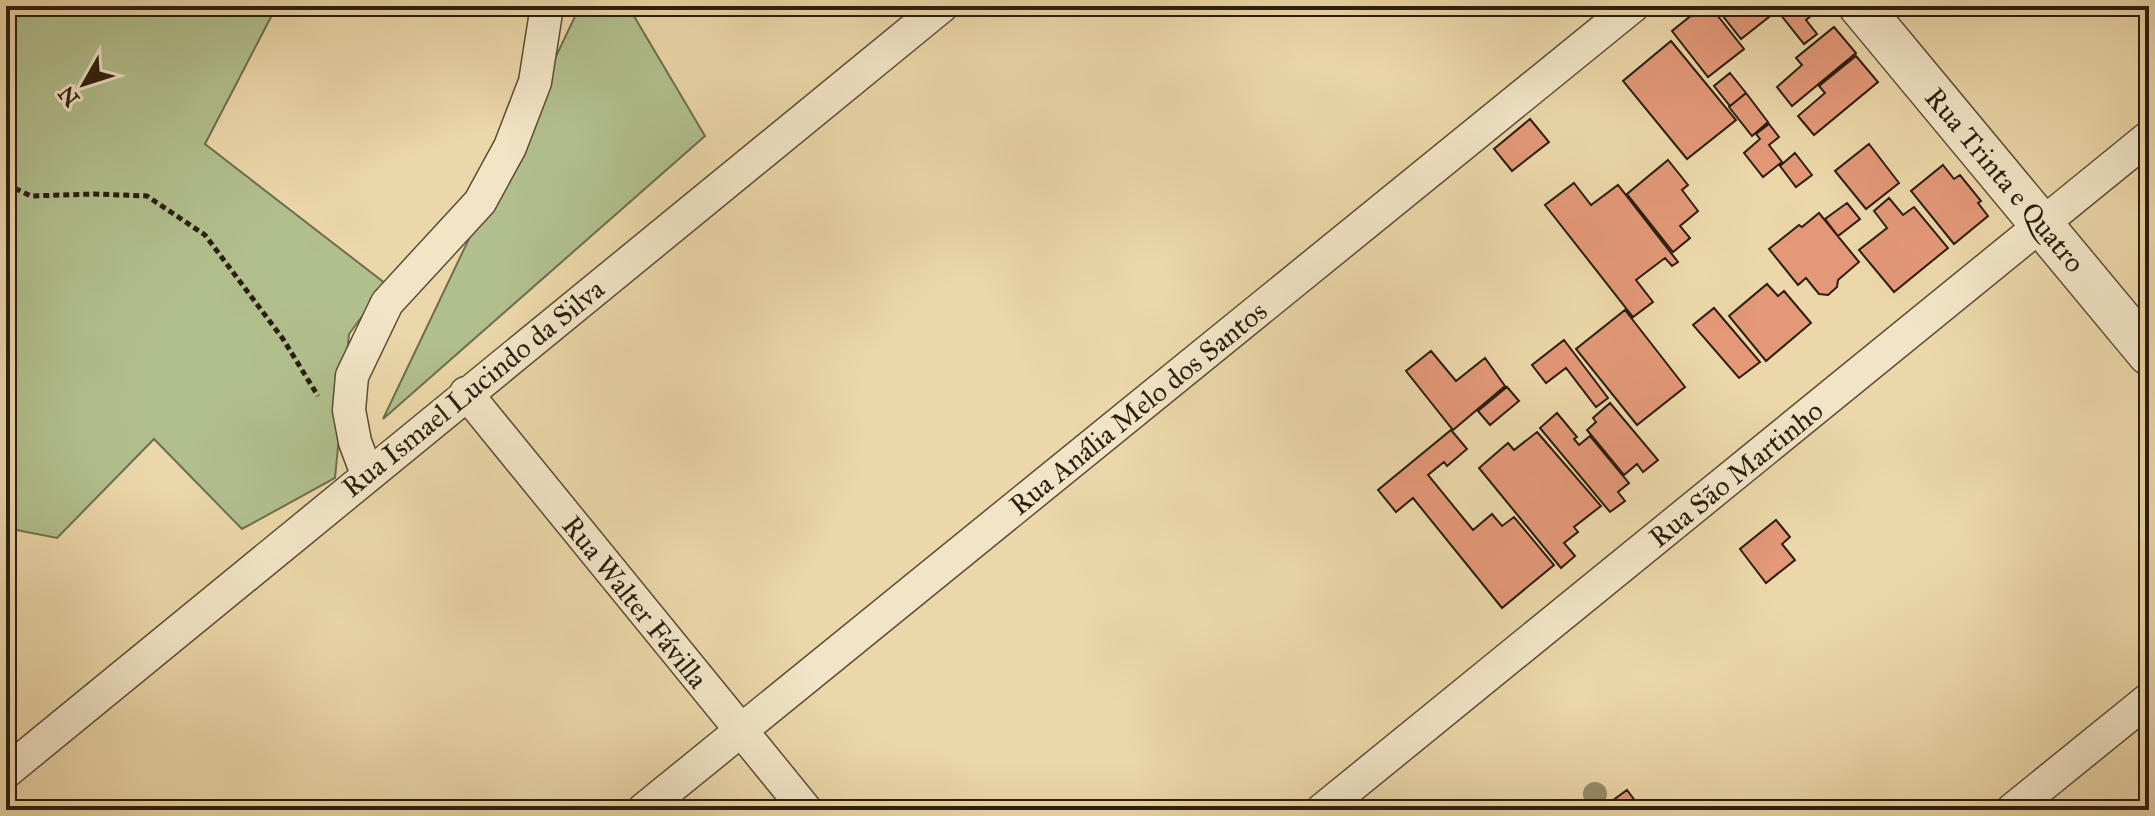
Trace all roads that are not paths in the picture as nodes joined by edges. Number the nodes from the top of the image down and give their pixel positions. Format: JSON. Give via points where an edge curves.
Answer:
{"nodes":[{"id":1,"x":547,"y":6,"type":"edge"},
{"id":2,"x":942,"y":6,"type":"edge"},
{"id":3,"x":1633,"y":6,"type":"edge"},
{"id":4,"x":1860,"y":6,"type":"edge"},
{"id":5,"x":2149,"y":137,"type":"edge"},
{"id":6,"x":2043,"y":225,"type":"junction"},
{"id":7,"x":2149,"y":354,"type":"edge"},
{"id":8,"x":466,"y":393,"type":"junction"},
{"id":9,"x":367,"y":474,"type":"junction"},
{"id":10,"x":2149,"y":699,"type":"edge"},
{"id":11,"x":740,"y":731,"type":"junction"},
{"id":12,"x":6,"y":772,"type":"edge"},
{"id":13,"x":643,"y":810,"type":"edge"},
{"id":14,"x":806,"y":810,"type":"edge"},
{"id":15,"x":1322,"y":810,"type":"edge"},
{"id":16,"x":2012,"y":810,"type":"edge"}],
"edges":[{"from":1,"to":9,"type":"street","via":[[535,82],[510,147],[480,202],[387,303],[352,376],[349,410]]},
{"from":2,"to":8,"type":"street","name":"Rua Ismael Lucindo da Silva"},
{"from":3,"to":11,"type":"street","name":"Rua Anália Melo dos Santos"},
{"from":4,"to":6,"type":"street","name":"Rua Trinta e Quatro"},
{"from":5,"to":6,"type":"street","name":"Rua São Martinho"},
{"from":6,"to":7,"type":"street","name":"Rua Trinta e Quatro"},
{"from":6,"to":15,"type":"street","name":"Rua São Martinho"},
{"from":8,"to":9,"type":"street","name":"Rua Ismael Lucindo da Silva"},
{"from":8,"to":11,"type":"street","name":"Rua Walter Fávilla"},
{"from":9,"to":12,"type":"street","name":"Rua Ismael Lucindo da Silva"},
{"from":10,"to":16,"type":"street"},
{"from":11,"to":13,"type":"street","name":"Rua Anália Melo dos Santos"},
{"from":11,"to":14,"type":"street","name":"Rua Walter Fávilla"}]}
